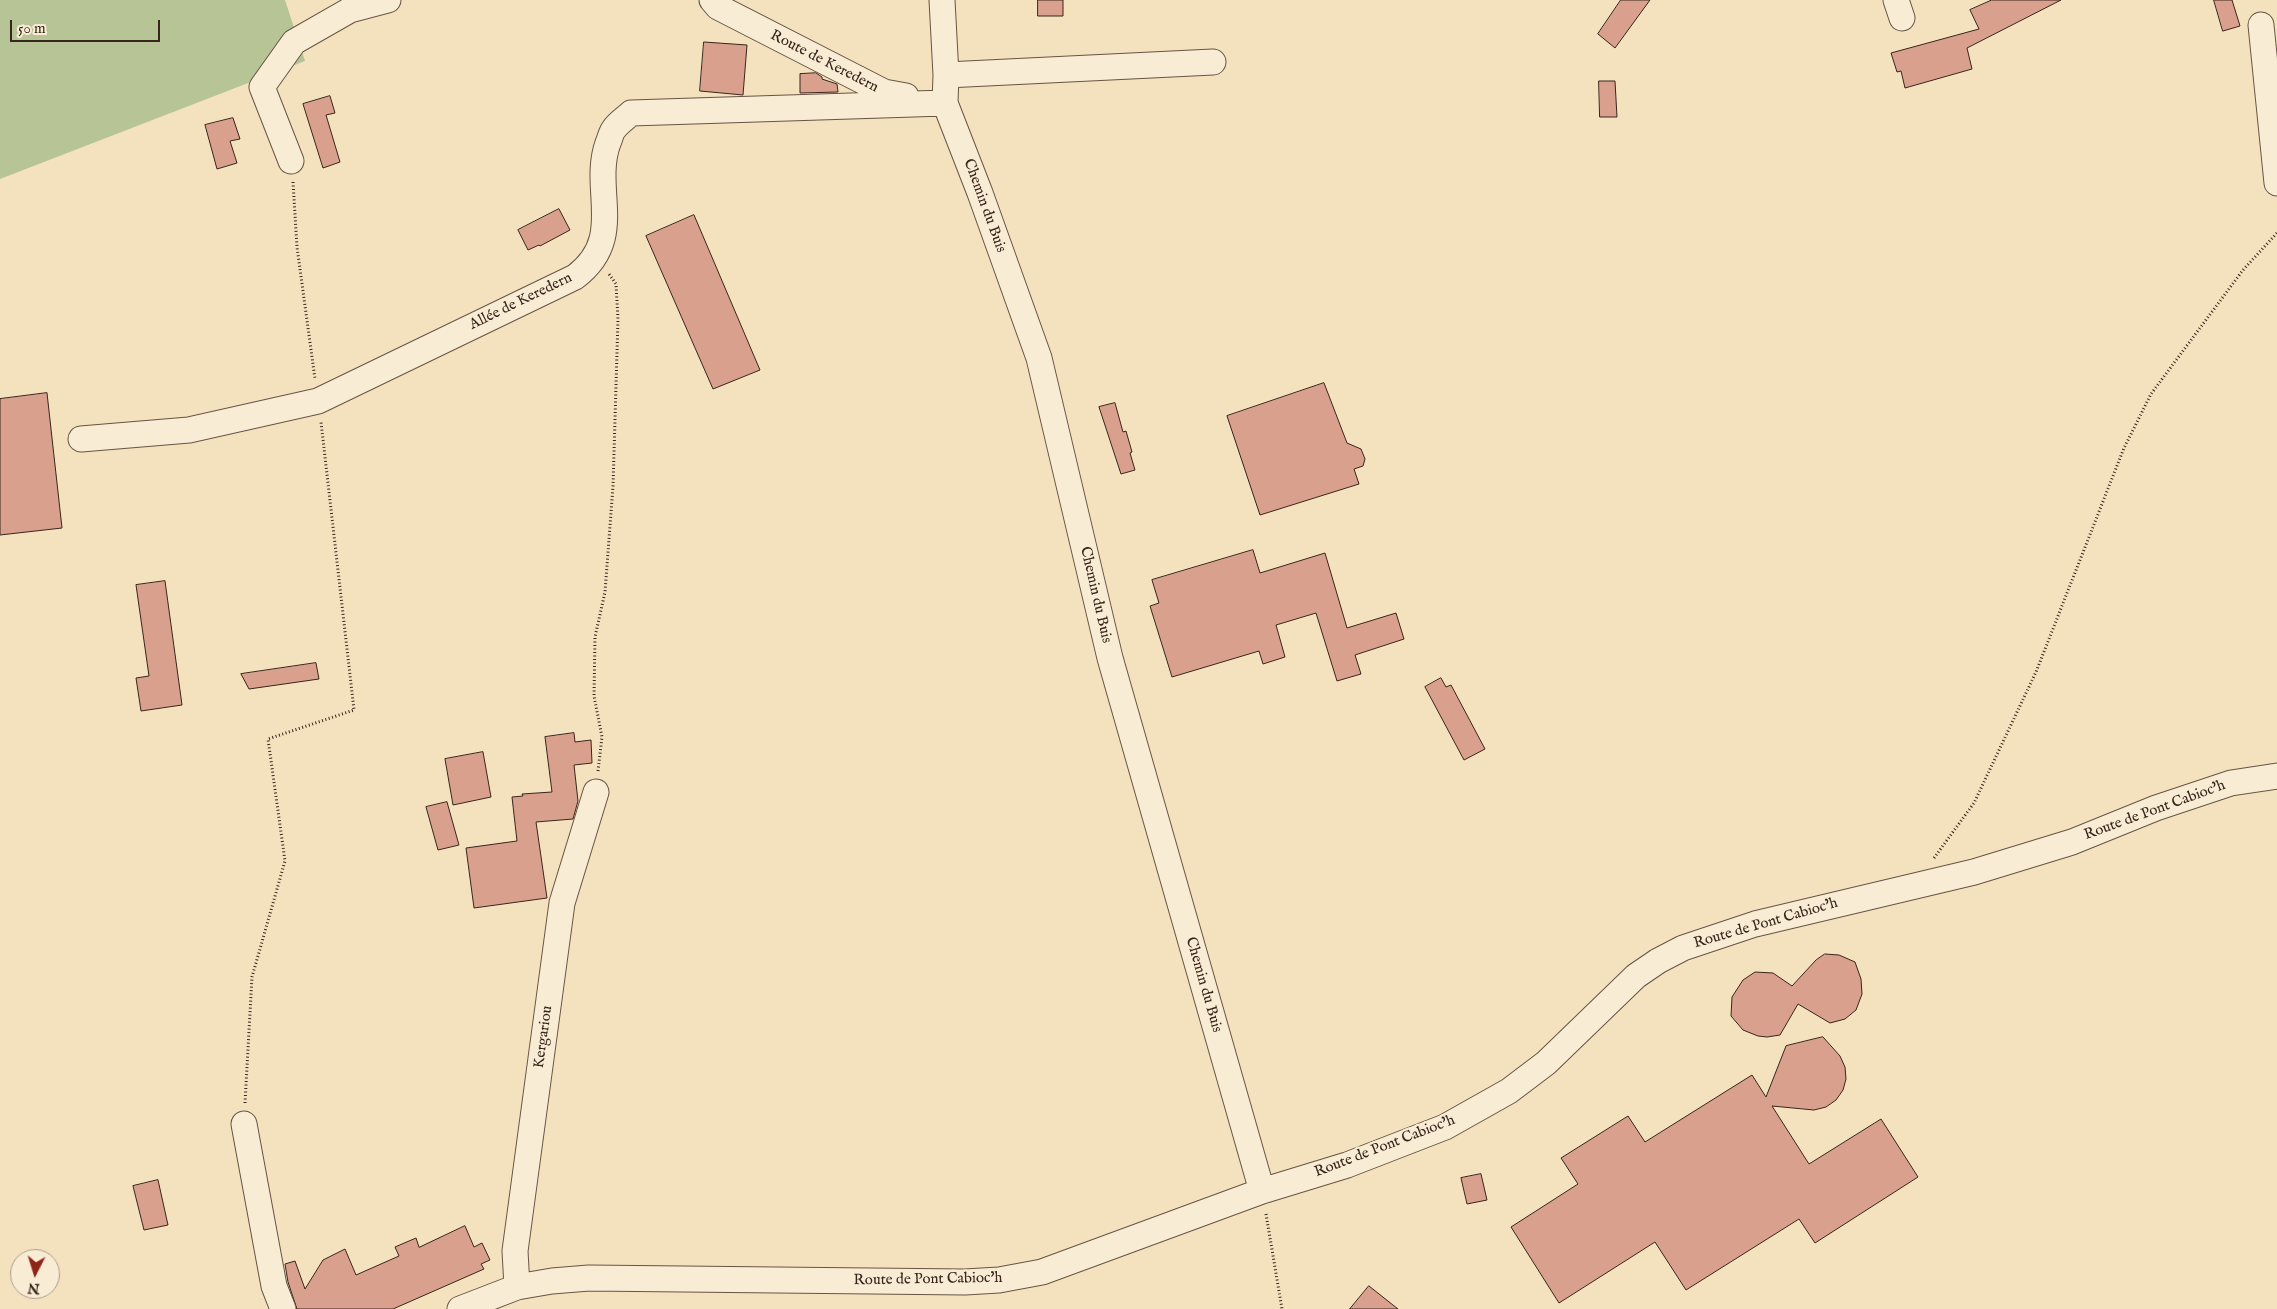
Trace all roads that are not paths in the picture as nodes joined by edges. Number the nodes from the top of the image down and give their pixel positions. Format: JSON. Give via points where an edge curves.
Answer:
{"nodes":[{"id":1,"x":388,"y":0,"type":"edge"},
{"id":2,"x":712,"y":0,"type":"edge"},
{"id":3,"x":942,"y":0,"type":"edge"},
{"id":4,"x":2261,"y":26,"type":"dead end"},
{"id":5,"x":1213,"y":62,"type":"dead end"},
{"id":6,"x":946,"y":75,"type":"junction"},
{"id":7,"x":945,"y":103,"type":"junction"},
{"id":8,"x":291,"y":161,"type":"road end"},
{"id":9,"x":2277,"y":183,"type":"edge"},
{"id":10,"x":81,"y":439,"type":"dead end"},
{"id":11,"x":2277,"y":776,"type":"edge"},
{"id":12,"x":596,"y":792,"type":"road end"},
{"id":13,"x":244,"y":1124,"type":"road end"},
{"id":14,"x":1262,"y":1191,"type":"junction"},
{"id":15,"x":517,"y":1287,"type":"junction"},
{"id":16,"x":283,"y":1309,"type":"edge"},
{"id":17,"x":460,"y":1309,"type":"edge"}],
"edges":[{"from":1,"to":8,"type":"street","via":[[350,10],[294,42],[262,87]]},
{"from":2,"to":7,"type":"street","name":"Route de Keredern","via":[[718,7],[884,92]]},
{"from":3,"to":6,"type":"street","name":"Chemin du Buis"},
{"from":4,"to":9,"type":"street"},
{"from":5,"to":6,"type":"street"},
{"from":6,"to":7,"type":"street","name":"Chemin du Buis"},
{"from":7,"to":10,"type":"street","name":"Allée de Keredern","via":[[631,113],[613,129],[604,154],[605,219],[602,240],[587,268],[575,277],[318,401],[189,430]]},
{"from":7,"to":14,"type":"street","name":"Chemin du Buis","via":[[1039,358],[1110,658]]},
{"from":11,"to":14,"type":"street","name":"Route de Pont Cabioc'h","via":[[2231,783],[2156,808],[2072,842],[1932,883],[1755,924],[1683,948],[1636,976],[1546,1063],[1509,1092],[1445,1127],[1347,1165]]},
{"from":12,"to":15,"type":"street","name":"Kergariou","via":[[562,903],[515,1251]]},
{"from":13,"to":16,"type":"street","via":[[274,1286]]},
{"from":14,"to":15,"type":"street","name":"Route de Pont Cabioc'h","via":[[1042,1272],[999,1280],[850,1282],[589,1278]]},
{"from":15,"to":17,"type":"street","name":"Route de Pont Cabioc'h"}]}
